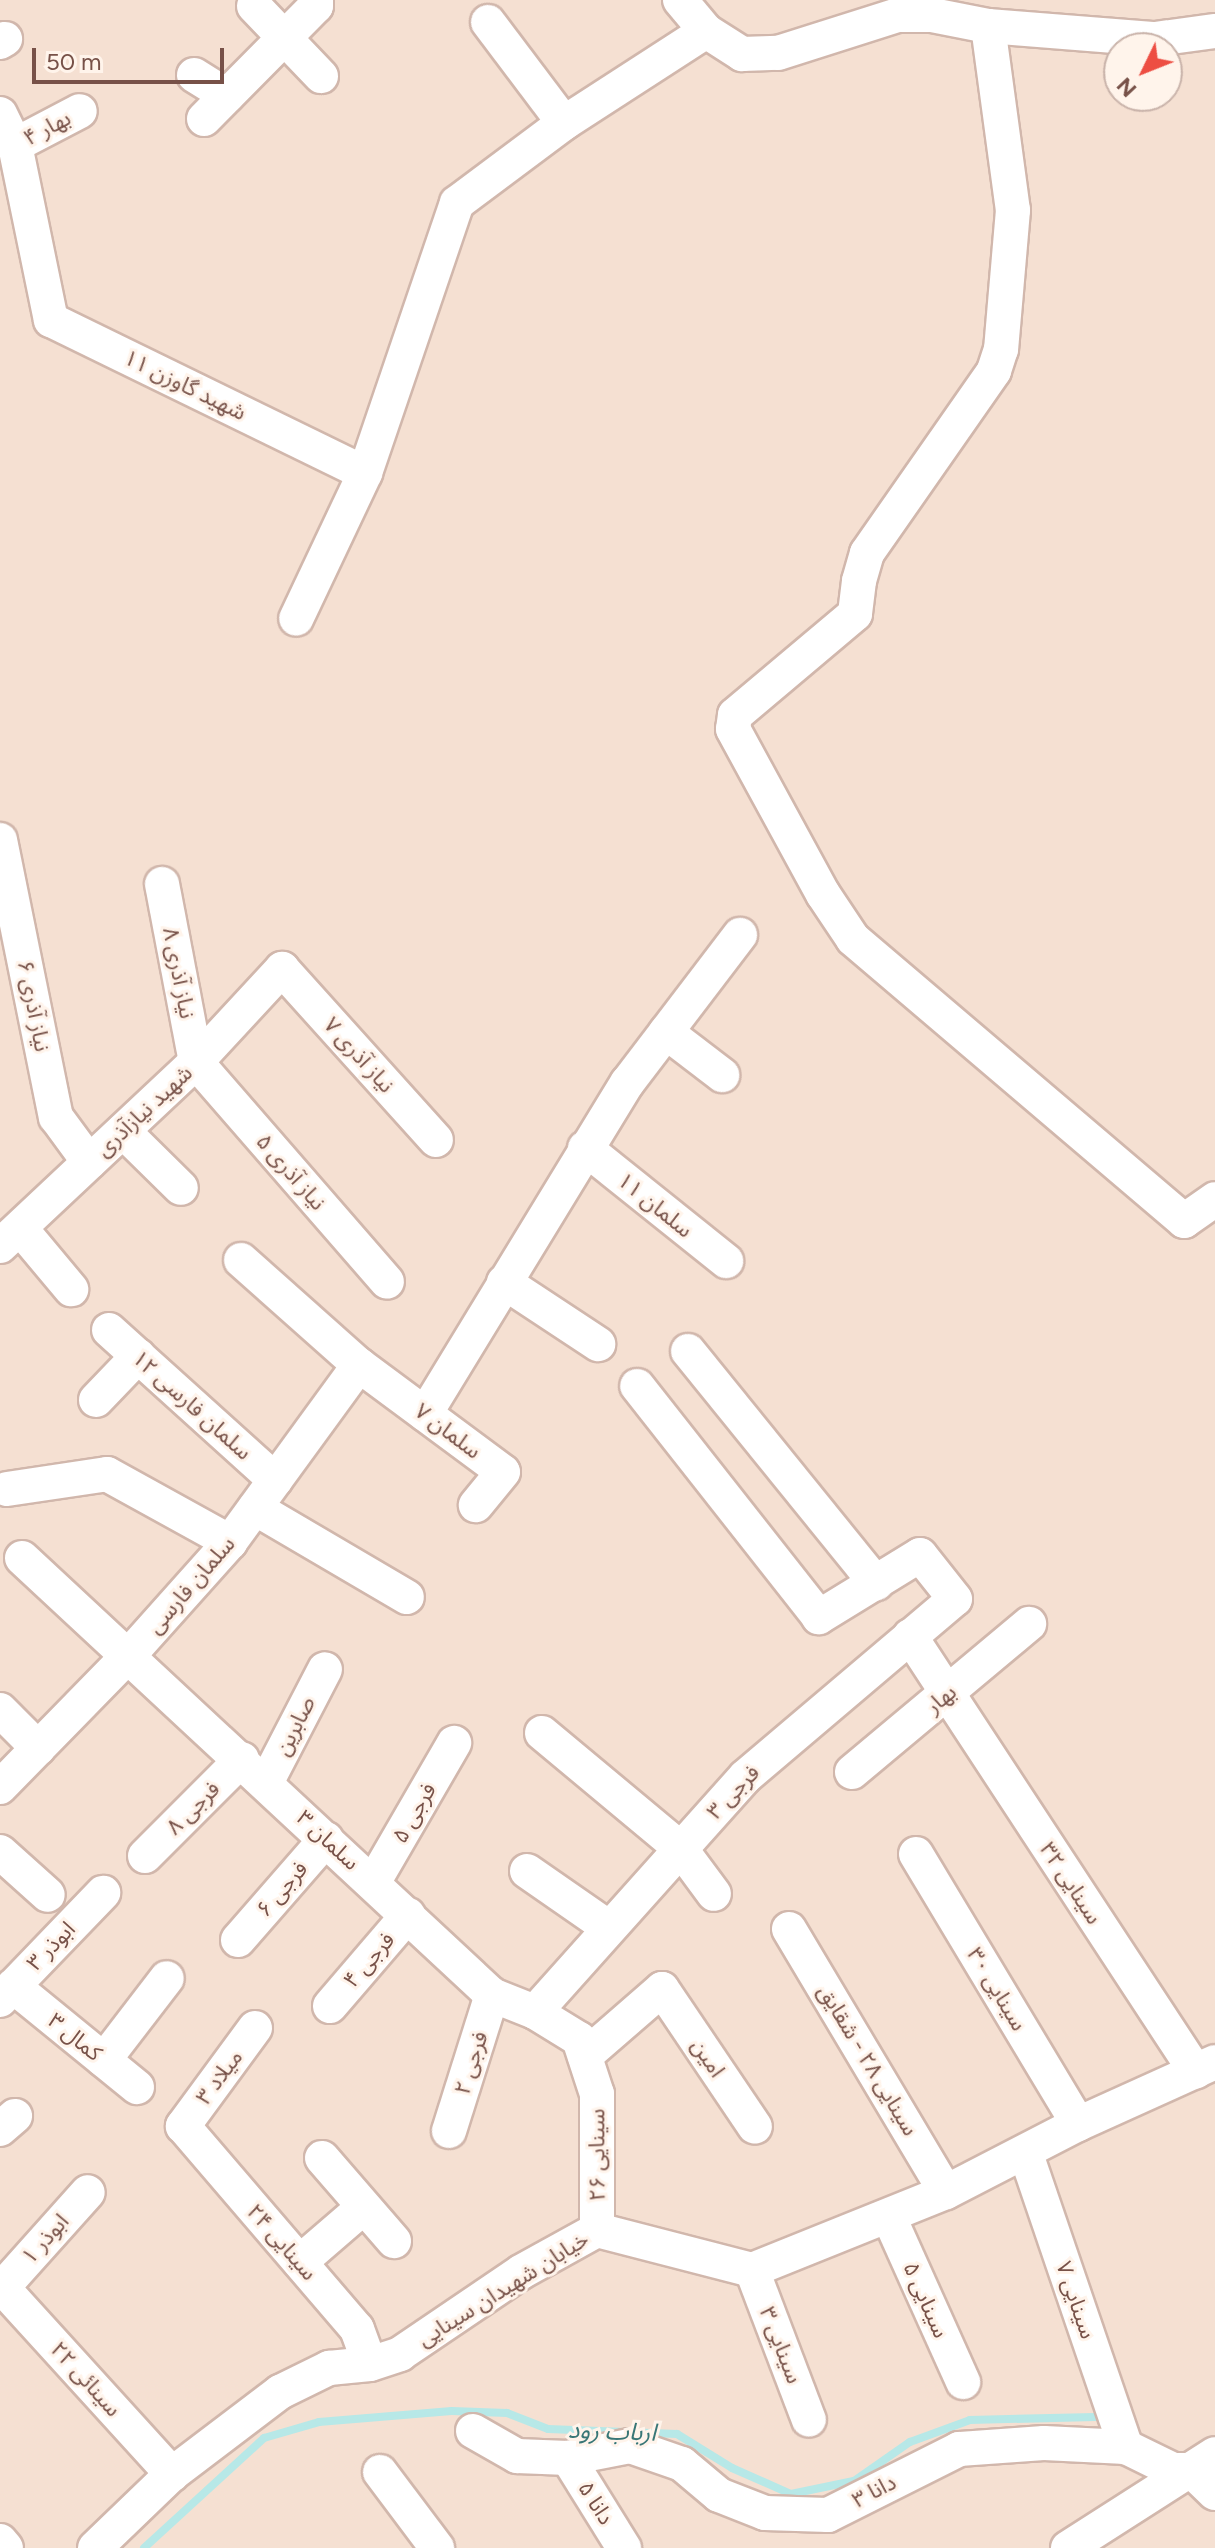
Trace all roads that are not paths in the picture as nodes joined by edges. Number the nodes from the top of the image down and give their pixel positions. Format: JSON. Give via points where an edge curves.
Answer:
{"nodes":[{"id":1,"x":316,"y":0,"type":"edge"},
{"id":2,"x":680,"y":0,"type":"edge"},
{"id":3,"x":254,"y":6,"type":"dead end"},
{"id":4,"x":933,"y":8,"type":"edge"},
{"id":5,"x":1060,"y":16,"type":"edge"},
{"id":6,"x":488,"y":22,"type":"dead end"},
{"id":7,"x":988,"y":26,"type":"junction"},
{"id":8,"x":706,"y":31,"type":"junction"},
{"id":9,"x":1215,"y":31,"type":"edge"},
{"id":10,"x":285,"y":37,"type":"junction"},
{"id":11,"x":194,"y":75,"type":"dead end"},
{"id":12,"x":321,"y":76,"type":"dead end"},
{"id":13,"x":80,"y":111,"type":"dead end"},
{"id":14,"x":0,"y":114,"type":"edge"},
{"id":15,"x":564,"y":123,"type":"junction"},
{"id":16,"x":15,"y":145,"type":"junction"},
{"id":17,"x":365,"y":473,"type":"junction"},
{"id":18,"x":296,"y":619,"type":"dead end"},
{"id":19,"x":0,"y":840,"type":"edge"},
{"id":20,"x":162,"y":884,"type":"dead end"},
{"id":21,"x":740,"y":935,"type":"dead end"},
{"id":22,"x":282,"y":969,"type":"joint"},
{"id":23,"x":666,"y":1032,"type":"junction"},
{"id":24,"x":196,"y":1062,"type":"junction"},
{"id":25,"x":722,"y":1075,"type":"dead end"},
{"id":26,"x":123,"y":1131,"type":"junction"},
{"id":27,"x":436,"y":1140,"type":"dead end"},
{"id":28,"x":585,"y":1148,"type":"junction"},
{"id":29,"x":89,"y":1162,"type":"junction"},
{"id":30,"x":181,"y":1188,"type":"dead end"},
{"id":31,"x":1215,"y":1199,"type":"edge"},
{"id":32,"x":10,"y":1237,"type":"edge"},
{"id":33,"x":241,"y":1260,"type":"dead end"},
{"id":34,"x":726,"y":1261,"type":"dead end"},
{"id":35,"x":387,"y":1282,"type":"dead end"},
{"id":36,"x":504,"y":1282,"type":"junction"},
{"id":37,"x":71,"y":1289,"type":"dead end"},
{"id":38,"x":109,"y":1330,"type":"dead end"},
{"id":39,"x":598,"y":1344,"type":"dead end"},
{"id":40,"x":688,"y":1351,"type":"dead end"},
{"id":41,"x":138,"y":1356,"type":"junction"},
{"id":42,"x":359,"y":1365,"type":"junction"},
{"id":43,"x":637,"y":1386,"type":"dead end"},
{"id":44,"x":96,"y":1400,"type":"dead end"},
{"id":45,"x":425,"y":1414,"type":"junction"},
{"id":46,"x":275,"y":1480,"type":"junction"},
{"id":47,"x":7,"y":1489,"type":"dead end"},
{"id":48,"x":476,"y":1505,"type":"dead end"},
{"id":49,"x":255,"y":1508,"type":"junction"},
{"id":50,"x":230,"y":1542,"type":"junction"},
{"id":51,"x":22,"y":1558,"type":"dead end"},
{"id":52,"x":876,"y":1583,"type":"junction"},
{"id":53,"x":407,"y":1597,"type":"dead end"},
{"id":54,"x":1029,"y":1624,"type":"dead end"},
{"id":55,"x":910,"y":1636,"type":"junction"},
{"id":56,"x":130,"y":1654,"type":"junction"},
{"id":57,"x":325,"y":1669,"type":"dead end"},
{"id":58,"x":947,"y":1694,"type":"junction"},
{"id":59,"x":0,"y":1710,"type":"edge"},
{"id":60,"x":542,"y":1733,"type":"dead end"},
{"id":61,"x":454,"y":1743,"type":"dead end"},
{"id":62,"x":38,"y":1748,"type":"junction"},
{"id":63,"x":242,"y":1759,"type":"junction"},
{"id":64,"x":852,"y":1772,"type":"dead end"},
{"id":65,"x":266,"y":1783,"type":"junction"},
{"id":66,"x":0,"y":1787,"type":"edge"},
{"id":67,"x":326,"y":1839,"type":"junction"},
{"id":68,"x":680,"y":1848,"type":"junction"},
{"id":69,"x":0,"y":1852,"type":"edge"},
{"id":70,"x":916,"y":1854,"type":"dead end"},
{"id":71,"x":145,"y":1856,"type":"dead end"},
{"id":72,"x":527,"y":1871,"type":"dead end"},
{"id":73,"x":373,"y":1883,"type":"junction"},
{"id":74,"x":103,"y":1893,"type":"dead end"},
{"id":75,"x":714,"y":1894,"type":"dead end"},
{"id":76,"x":48,"y":1895,"type":"dead end"},
{"id":77,"x":408,"y":1915,"type":"junction"},
{"id":78,"x":609,"y":1928,"type":"junction"},
{"id":79,"x":789,"y":1929,"type":"dead end"},
{"id":80,"x":238,"y":1940,"type":"dead end"},
{"id":81,"x":167,"y":1978,"type":"dead end"},
{"id":82,"x":6,"y":1993,"type":"edge"},
{"id":83,"x":492,"y":1995,"type":"junction"},
{"id":84,"x":330,"y":2006,"type":"dead end"},
{"id":85,"x":535,"y":2012,"type":"junction"},
{"id":86,"x":255,"y":2028,"type":"dead end"},
{"id":87,"x":585,"y":2056,"type":"junction"},
{"id":88,"x":104,"y":2060,"type":"junction"},
{"id":89,"x":1205,"y":2067,"type":"edge"},
{"id":90,"x":137,"y":2087,"type":"dead end"},
{"id":91,"x":1078,"y":2124,"type":"junction"},
{"id":92,"x":183,"y":2126,"type":"joint"},
{"id":93,"x":755,"y":2127,"type":"dead end"},
{"id":94,"x":449,"y":2131,"type":"dead end"},
{"id":95,"x":1026,"y":2154,"type":"junction"},
{"id":96,"x":322,"y":2158,"type":"dead end"},
{"id":97,"x":88,"y":2192,"type":"dead end"},
{"id":98,"x":946,"y":2192,"type":"junction"},
{"id":99,"x":364,"y":2207,"type":"junction"},
{"id":100,"x":889,"y":2217,"type":"junction"},
{"id":101,"x":597,"y":2230,"type":"junction"},
{"id":102,"x":394,"y":2241,"type":"dead end"},
{"id":103,"x":300,"y":2262,"type":"junction"},
{"id":104,"x":752,"y":2270,"type":"junction"},
{"id":105,"x":1,"y":2286,"type":"edge"},
{"id":106,"x":370,"y":2364,"type":"junction"},
{"id":107,"x":963,"y":2382,"type":"dead end"},
{"id":108,"x":809,"y":2420,"type":"dead end"},
{"id":109,"x":473,"y":2431,"type":"dead end"},
{"id":110,"x":1126,"y":2447,"type":"junction"},
{"id":111,"x":568,"y":2458,"type":"junction"},
{"id":112,"x":380,"y":2472,"type":"dead end"},
{"id":113,"x":1207,"y":2472,"type":"edge"},
{"id":114,"x":172,"y":2474,"type":"junction"},
{"id":115,"x":0,"y":2541,"type":"edge"},
{"id":116,"x":6,"y":2548,"type":"edge"},
{"id":117,"x":95,"y":2548,"type":"edge"},
{"id":118,"x":437,"y":2548,"type":"edge"},
{"id":119,"x":624,"y":2548,"type":"edge"},
{"id":120,"x":1068,"y":2548,"type":"edge"}],
"edges":[{"from":1,"to":10,"type":"street"},
{"from":2,"to":8,"type":"street"},
{"from":3,"to":10,"type":"street"},
{"from":4,"to":7,"type":"street"},
{"from":4,"to":8,"type":"street","via":[[778,53],[742,54]]},
{"from":5,"to":7,"type":"street"},
{"from":5,"to":9,"type":"street","via":[[1155,39]]},
{"from":6,"to":15,"type":"street"},
{"from":7,"to":31,"type":"street","via":[[1013,210],[1001,349],[994,371],[867,553],[855,614],[735,715],[733,729],[853,939],[1184,1221]]},
{"from":8,"to":15,"type":"street"},
{"from":10,"to":11,"type":"street","via":[[216,108]]},
{"from":10,"to":12,"type":"street"},
{"from":13,"to":16,"type":"street","name":"بهار ۴"},
{"from":14,"to":16,"type":"street","name":"شهید گاوزن ۱۱"},
{"from":15,"to":17,"type":"street","via":[[457,203]]},
{"from":16,"to":17,"type":"street","name":"شهید گاوزن ۱۱","via":[[51,320]]},
{"from":17,"to":18,"type":"street"},
{"from":19,"to":29,"type":"street","name":"نیاز آذری ۶","via":[[56,1117]]},
{"from":20,"to":24,"type":"street","name":"نیاز آذری ۸"},
{"from":21,"to":23,"type":"street"},
{"from":22,"to":24,"type":"street","name":"شهید نیازآذری"},
{"from":22,"to":27,"type":"street","name":"نیاز آذری ۷"},
{"from":23,"to":25,"type":"street"},
{"from":23,"to":28,"type":"street"},
{"from":24,"to":26,"type":"street","name":"شهید نیازآذری"},
{"from":24,"to":35,"type":"street","name":"نیاز آذری ۵"},
{"from":26,"to":29,"type":"street","name":"شهید نیازآذری"},
{"from":26,"to":30,"type":"street"},
{"from":28,"to":34,"type":"street","name":"سلمان ۱۱"},
{"from":28,"to":36,"type":"street"},
{"from":29,"to":32,"type":"street","name":"شهید نیازآذری"},
{"from":32,"to":37,"type":"street"},
{"from":33,"to":42,"type":"street","name":"سلمان ۷"},
{"from":36,"to":39,"type":"street"},
{"from":36,"to":45,"type":"street"},
{"from":38,"to":41,"type":"street","name":"سلمان فارسی ۱۲"},
{"from":40,"to":52,"type":"street"},
{"from":41,"to":44,"type":"street"},
{"from":41,"to":46,"type":"street","name":"سلمان فارسی ۱۲"},
{"from":42,"to":45,"type":"street","name":"سلمان ۷"},
{"from":42,"to":46,"type":"street","name":"سلمان فارسی"},
{"from":43,"to":52,"type":"street","via":[[819,1617]]},
{"from":45,"to":48,"type":"street","name":"سلمان ۷","via":[[503,1472]]},
{"from":46,"to":49,"type":"street","name":"سلمان فارسی"},
{"from":47,"to":50,"type":"street","via":[[107,1474]]},
{"from":49,"to":50,"type":"street","name":"سلمان فارسی"},
{"from":49,"to":53,"type":"street"},
{"from":50,"to":56,"type":"street","name":"سلمان فارسی"},
{"from":51,"to":56,"type":"street","name":"سلمان ۳"},
{"from":52,"to":55,"type":"street","name":"فرجی ۳","via":[[920,1555],[955,1599]]},
{"from":54,"to":58,"type":"street","name":"بهار"},
{"from":55,"to":58,"type":"street","name":"سینایی ۳۲"},
{"from":55,"to":68,"type":"street","name":"فرجی ۳","via":[[745,1777]]},
{"from":56,"to":62,"type":"street","name":"سلمان فارسی"},
{"from":56,"to":63,"type":"street","name":"سلمان ۳"},
{"from":57,"to":65,"type":"street","name":"صابرین"},
{"from":58,"to":64,"type":"street","name":"بهار"},
{"from":58,"to":89,"type":"street","name":"سینایی ۳۲"},
{"from":59,"to":62,"type":"street"},
{"from":60,"to":68,"type":"street"},
{"from":61,"to":73,"type":"street","name":"فرجی ۵"},
{"from":62,"to":66,"type":"street","name":"سلمان فارسی"},
{"from":63,"to":65,"type":"street","name":"سلمان ۳"},
{"from":63,"to":71,"type":"street","name":"فرجی ۸"},
{"from":65,"to":67,"type":"street","name":"سلمان ۳"},
{"from":67,"to":73,"type":"street","name":"سلمان ۳"},
{"from":67,"to":80,"type":"street","name":"فرجی ۶"},
{"from":68,"to":75,"type":"street"},
{"from":68,"to":78,"type":"street","name":"فرجی ۳"},
{"from":69,"to":76,"type":"street"},
{"from":70,"to":91,"type":"street","name":"سینایی ۳۰"},
{"from":72,"to":78,"type":"street"},
{"from":73,"to":77,"type":"street","name":"سلمان ۳"},
{"from":74,"to":82,"type":"street","name":"ابوذر ۳"},
{"from":77,"to":83,"type":"street","name":"سلمان ۳"},
{"from":77,"to":84,"type":"street","name":"فرجی ۴"},
{"from":78,"to":85,"type":"street","name":"فرجی ۳"},
{"from":79,"to":98,"type":"street","name":"سینایی ۲۸ - شقایق"},
{"from":81,"to":88,"type":"street"},
{"from":82,"to":88,"type":"street","name":"کمال ۳"},
{"from":83,"to":85,"type":"street","name":"سلمان ۳"},
{"from":83,"to":94,"type":"street","name":"فرجی ۲"},
{"from":85,"to":87,"type":"street","name":"سینایی ۲۶","via":[[579,2039]]},
{"from":86,"to":92,"type":"street","name":"میلاد ۳"},
{"from":87,"to":93,"type":"street","name":"امین","via":[[662,1989]]},
{"from":87,"to":101,"type":"street","name":"سینایی ۲۶","via":[[597,2094]]},
{"from":88,"to":90,"type":"street","name":"کمال ۳"},
{"from":89,"to":91,"type":"street"},
{"from":91,"to":95,"type":"street"},
{"from":92,"to":103,"type":"street","name":"سینایی ۲۴"},
{"from":95,"to":98,"type":"street"},
{"from":95,"to":110,"type":"street","name":"سینایی ۷"},
{"from":96,"to":99,"type":"street"},
{"from":97,"to":105,"type":"street","name":"ابوذر ۱"},
{"from":98,"to":100,"type":"street"},
{"from":99,"to":102,"type":"street"},
{"from":99,"to":103,"type":"street"},
{"from":100,"to":104,"type":"street"},
{"from":100,"to":107,"type":"street","name":"سینایی ۵"},
{"from":101,"to":104,"type":"street","name":"خیابان شهیدان سینایی"},
{"from":101,"to":106,"type":"street","name":"خیابان شهیدان سینایی","via":[[521,2272],[400,2354]]},
{"from":103,"to":106,"type":"street","name":"سینایی ۲۴","via":[[357,2329]]},
{"from":104,"to":108,"type":"street","name":"سینایی ۳"},
{"from":105,"to":114,"type":"street","name":"سینائی ۲۲"},
{"from":106,"to":114,"type":"street","name":"خیابان شهیدان سینایی","via":[[329,2368],[280,2392]]},
{"from":109,"to":111,"type":"street","name":"دانا ۳","via":[[517,2456]]},
{"from":110,"to":111,"type":"street","name":"دانا ۳","via":[[1044,2443],[959,2449],[828,2515],[765,2513],[719,2495],[682,2464],[630,2446]]},
{"from":110,"to":113,"type":"street","name":"دانا ۳","via":[[1173,2470]]},
{"from":111,"to":119,"type":"street","name":"دانا ۵"},
{"from":112,"to":118,"type":"street"},
{"from":113,"to":120,"type":"street"},
{"from":114,"to":117,"type":"street","name":"خیابان شهیدان سینایی"},
{"from":115,"to":116,"type":"street"}]}
